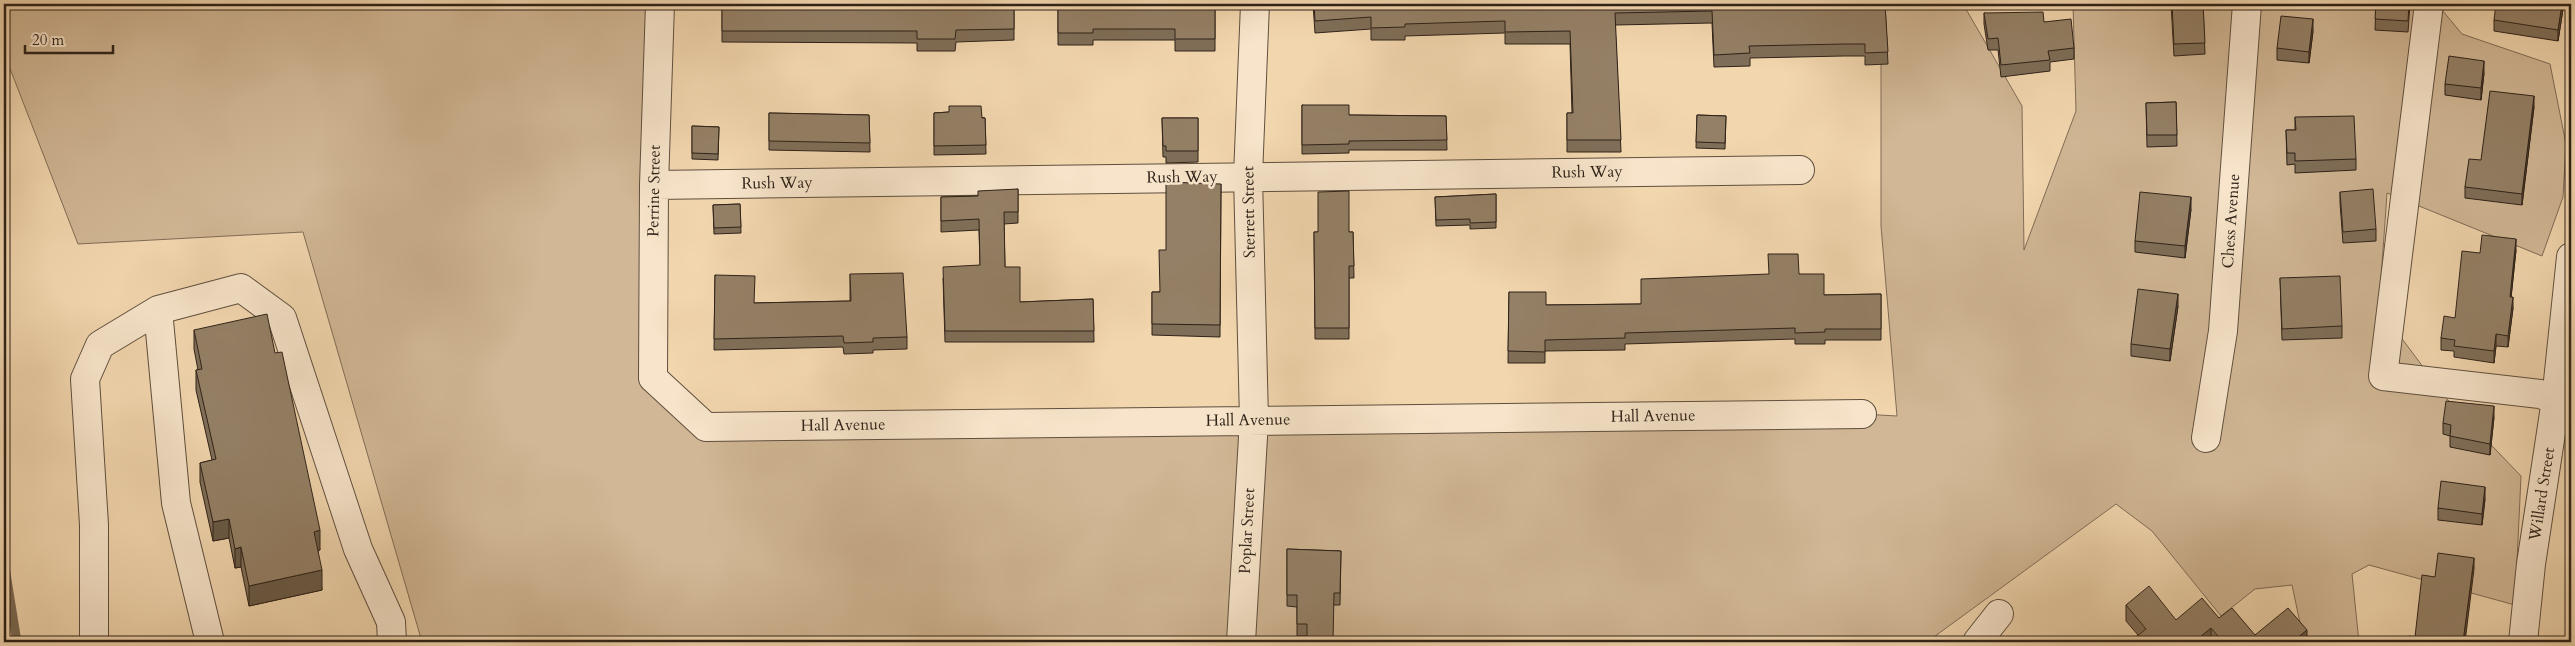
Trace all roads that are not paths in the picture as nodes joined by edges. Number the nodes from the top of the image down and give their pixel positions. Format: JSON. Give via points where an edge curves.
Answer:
{"nodes":[{"id":1,"x":660,"y":4,"type":"edge"},
{"id":2,"x":1255,"y":4,"type":"edge"},
{"id":3,"x":2247,"y":4,"type":"edge"},
{"id":4,"x":2429,"y":4,"type":"edge"},
{"id":5,"x":1800,"y":170,"type":"dead end"},
{"id":6,"x":1248,"y":176,"type":"junction"},
{"id":7,"x":654,"y":185,"type":"junction"},
{"id":8,"x":2571,"y":257,"type":"edge"},
{"id":9,"x":158,"y":310,"type":"junction"},
{"id":10,"x":653,"y":378,"type":"joint"},
{"id":11,"x":2564,"y":395,"type":"edge"},
{"id":12,"x":1862,"y":414,"type":"dead end"},
{"id":13,"x":1254,"y":420,"type":"junction"},
{"id":14,"x":2206,"y":438,"type":"dead end"},
{"id":15,"x":1999,"y":614,"type":"dead end"},
{"id":16,"x":94,"y":642,"type":"edge"},
{"id":17,"x":210,"y":642,"type":"edge"},
{"id":18,"x":392,"y":642,"type":"edge"},
{"id":19,"x":1241,"y":642,"type":"edge"},
{"id":20,"x":1977,"y":642,"type":"edge"},
{"id":21,"x":2523,"y":642,"type":"edge"}],
"edges":[{"from":1,"to":7,"type":"street","name":"Perrine Street"},
{"from":2,"to":6,"type":"street","name":"Sterrett Street"},
{"from":3,"to":14,"type":"street","name":"Chess Avenue","via":[[2223,331]]},
{"from":4,"to":11,"type":"street","via":[[2384,376]]},
{"from":5,"to":6,"type":"street","name":"Rush Way"},
{"from":6,"to":7,"type":"street","name":"Rush Way"},
{"from":6,"to":13,"type":"street","name":"Sterrett Street"},
{"from":7,"to":10,"type":"street","name":"Perrine Street"},
{"from":8,"to":11,"type":"street","name":"Willard Street"},
{"from":9,"to":16,"type":"street","via":[[100,345],[85,379],[94,525]]},
{"from":9,"to":17,"type":"street","via":[[176,503]]},
{"from":9,"to":18,"type":"street","via":[[241,288],[282,318],[358,549],[391,622]]},
{"from":10,"to":13,"type":"street","name":"Hall Avenue","via":[[706,427]]},
{"from":11,"to":21,"type":"street","name":"Willard Street","via":[[2531,564]]},
{"from":12,"to":13,"type":"street","name":"Hall Avenue"},
{"from":13,"to":19,"type":"street","name":"Poplar Street"},
{"from":15,"to":20,"type":"street"}]}
